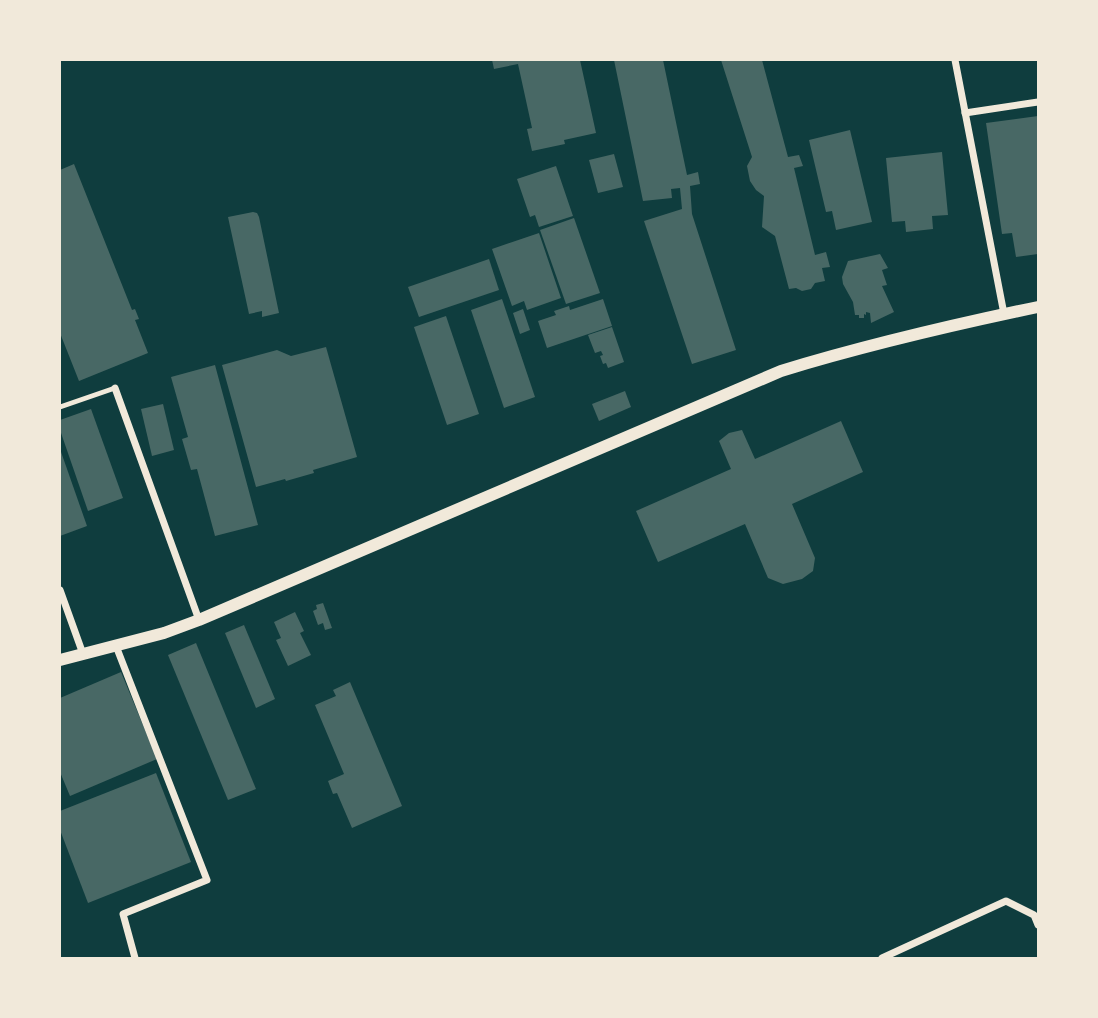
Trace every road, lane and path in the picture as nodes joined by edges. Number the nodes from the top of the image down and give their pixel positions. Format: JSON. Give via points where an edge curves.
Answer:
{"nodes":[{"id":1,"x":955,"y":60,"type":"edge"},
{"id":2,"x":1038,"y":102,"type":"edge"},
{"id":3,"x":965,"y":113,"type":"junction"},
{"id":4,"x":1038,"y":307,"type":"edge"},
{"id":5,"x":1004,"y":314,"type":"junction"},
{"id":6,"x":115,"y":388,"type":"joint"},
{"id":7,"x":60,"y":407,"type":"edge"},
{"id":8,"x":60,"y":590,"type":"edge"},
{"id":9,"x":200,"y":620,"type":"junction"},
{"id":10,"x":116,"y":646,"type":"junction"},
{"id":11,"x":83,"y":654,"type":"junction"},
{"id":12,"x":60,"y":660,"type":"edge"},
{"id":13,"x":1038,"y":925,"type":"edge"},
{"id":14,"x":135,"y":958,"type":"edge"},
{"id":15,"x":882,"y":958,"type":"edge"}],
"edges":[{"from":1,"to":3,"type":"street"},
{"from":2,"to":3,"type":"street"},
{"from":3,"to":5,"type":"street"},
{"from":4,"to":5,"type":"street"},
{"from":5,"to":9,"type":"street","via":[[781,371]]},
{"from":6,"to":7,"type":"lane"},
{"from":6,"to":9,"type":"street"},
{"from":8,"to":11,"type":"street"},
{"from":9,"to":10,"type":"street"},
{"from":10,"to":11,"type":"street"},
{"from":10,"to":14,"type":"street","via":[[207,880],[124,914]]},
{"from":11,"to":12,"type":"street"},
{"from":13,"to":15,"type":"street","via":[[1034,915],[1006,901]]}]}
